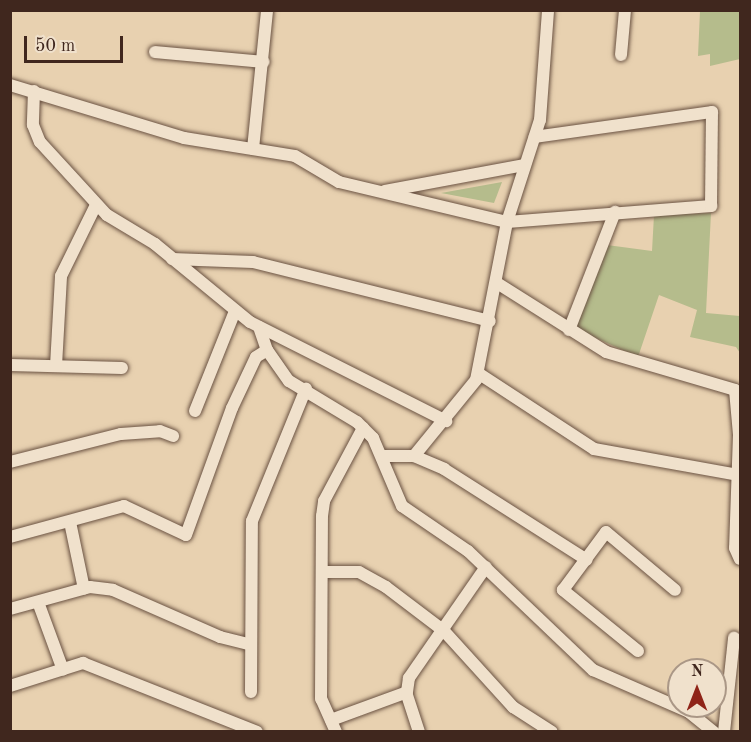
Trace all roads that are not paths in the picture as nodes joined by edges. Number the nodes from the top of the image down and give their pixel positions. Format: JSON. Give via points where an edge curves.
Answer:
{"nodes":[{"id":1,"x":267,"y":10,"type":"edge"},
{"id":2,"x":548,"y":10,"type":"edge"},
{"id":3,"x":625,"y":10,"type":"edge"},
{"id":4,"x":155,"y":52,"type":"dead end"},
{"id":5,"x":621,"y":54,"type":"dead end"},
{"id":6,"x":264,"y":62,"type":"junction"},
{"id":7,"x":10,"y":85,"type":"edge"},
{"id":8,"x":34,"y":91,"type":"junction"},
{"id":9,"x":535,"y":137,"type":"junction"},
{"id":10,"x":253,"y":149,"type":"junction"},
{"id":11,"x":524,"y":165,"type":"junction"},
{"id":12,"x":381,"y":192,"type":"junction"},
{"id":13,"x":96,"y":205,"type":"junction"},
{"id":14,"x":615,"y":212,"type":"junction"},
{"id":15,"x":507,"y":222,"type":"junction"},
{"id":16,"x":172,"y":259,"type":"junction"},
{"id":17,"x":497,"y":283,"type":"junction"},
{"id":18,"x":235,"y":311,"type":"junction"},
{"id":19,"x":490,"y":321,"type":"junction"},
{"id":20,"x":259,"y":327,"type":"junction"},
{"id":21,"x":568,"y":330,"type":"junction"},
{"id":22,"x":267,"y":350,"type":"junction"},
{"id":23,"x":10,"y":364,"type":"edge"},
{"id":24,"x":56,"y":366,"type":"junction"},
{"id":25,"x":122,"y":368,"type":"dead end"},
{"id":26,"x":478,"y":373,"type":"junction"},
{"id":27,"x":306,"y":389,"type":"junction"},
{"id":28,"x":195,"y":411,"type":"dead end"},
{"id":29,"x":446,"y":421,"type":"junction"},
{"id":30,"x":363,"y":428,"type":"junction"},
{"id":31,"x":740,"y":435,"type":"edge"},
{"id":32,"x":173,"y":436,"type":"dead end"},
{"id":33,"x":384,"y":456,"type":"junction"},
{"id":34,"x":414,"y":456,"type":"junction"},
{"id":35,"x":10,"y":462,"type":"edge"},
{"id":36,"x":738,"y":475,"type":"junction"},
{"id":37,"x":70,"y":522,"type":"junction"},
{"id":38,"x":10,"y":537,"type":"edge"},
{"id":39,"x":741,"y":559,"type":"edge"},
{"id":40,"x":587,"y":560,"type":"junction"},
{"id":41,"x":486,"y":567,"type":"junction"},
{"id":42,"x":322,"y":572,"type":"junction"},
{"id":43,"x":84,"y":589,"type":"junction"},
{"id":44,"x":675,"y":590,"type":"dead end"},
{"id":45,"x":38,"y":602,"type":"junction"},
{"id":46,"x":10,"y":609,"type":"edge"},
{"id":47,"x":444,"y":631,"type":"junction"},
{"id":48,"x":734,"y":638,"type":"dead end"},
{"id":49,"x":251,"y":645,"type":"junction"},
{"id":50,"x":639,"y":651,"type":"dead end"},
{"id":51,"x":736,"y":664,"type":"edge"},
{"id":52,"x":63,"y":670,"type":"junction"},
{"id":53,"x":10,"y":686,"type":"edge"},
{"id":54,"x":251,"y":692,"type":"dead end"},
{"id":55,"x":406,"y":692,"type":"junction"},
{"id":56,"x":334,"y":726,"type":"edge"},
{"id":57,"x":257,"y":732,"type":"edge"},
{"id":58,"x":419,"y":732,"type":"edge"},
{"id":59,"x":552,"y":732,"type":"edge"},
{"id":60,"x":714,"y":732,"type":"edge"},
{"id":61,"x":724,"y":732,"type":"edge"}],
"edges":[{"from":1,"to":6,"type":"street"},
{"from":2,"to":9,"type":"street"},
{"from":3,"to":5,"type":"street"},
{"from":4,"to":6,"type":"street"},
{"from":6,"to":10,"type":"street"},
{"from":7,"to":8,"type":"street"},
{"from":8,"to":10,"type":"street","via":[[184,138]]},
{"from":8,"to":13,"type":"street","via":[[33,125],[40,142]]},
{"from":9,"to":11,"type":"street"},
{"from":9,"to":14,"type":"street","via":[[712,112],[711,206]]},
{"from":10,"to":12,"type":"street","via":[[295,156],[339,182]]},
{"from":11,"to":12,"type":"street"},
{"from":11,"to":15,"type":"street"},
{"from":12,"to":15,"type":"street"},
{"from":13,"to":16,"type":"street"},
{"from":13,"to":24,"type":"street","via":[[60,276]]},
{"from":14,"to":15,"type":"street"},
{"from":14,"to":21,"type":"street"},
{"from":15,"to":17,"type":"street"},
{"from":16,"to":18,"type":"street"},
{"from":16,"to":19,"type":"street","via":[[253,262]]},
{"from":17,"to":19,"type":"street"},
{"from":17,"to":21,"type":"street"},
{"from":18,"to":20,"type":"street"},
{"from":18,"to":28,"type":"street"},
{"from":19,"to":26,"type":"street"},
{"from":20,"to":22,"type":"street"},
{"from":20,"to":29,"type":"street"},
{"from":21,"to":31,"type":"street","via":[[615,356],[735,390]]},
{"from":22,"to":27,"type":"street","via":[[289,381]]},
{"from":22,"to":37,"type":"street","via":[[256,357],[232,408],[186,534],[124,506]]},
{"from":23,"to":24,"type":"street"},
{"from":24,"to":25,"type":"street"},
{"from":26,"to":29,"type":"street"},
{"from":26,"to":36,"type":"street","via":[[594,449]]},
{"from":27,"to":30,"type":"street"},
{"from":27,"to":49,"type":"street","via":[[252,521]]},
{"from":29,"to":34,"type":"street"},
{"from":30,"to":33,"type":"street"},
{"from":30,"to":42,"type":"street","via":[[324,501]]},
{"from":31,"to":36,"type":"street"},
{"from":32,"to":35,"type":"street","via":[[160,431],[121,434]]},
{"from":33,"to":34,"type":"street"},
{"from":33,"to":41,"type":"street","via":[[402,506]]},
{"from":34,"to":40,"type":"street"},
{"from":36,"to":39,"type":"street","via":[[735,548]]},
{"from":37,"to":38,"type":"street"},
{"from":37,"to":43,"type":"street"},
{"from":40,"to":44,"type":"street","via":[[606,532]]},
{"from":40,"to":50,"type":"street","via":[[563,590]]},
{"from":41,"to":47,"type":"street"},
{"from":41,"to":60,"type":"street","via":[[593,670],[689,712]]},
{"from":42,"to":47,"type":"street","via":[[359,572]]},
{"from":42,"to":56,"type":"street","via":[[321,699]]},
{"from":43,"to":45,"type":"street"},
{"from":43,"to":49,"type":"street","via":[[113,590],[220,637]]},
{"from":45,"to":46,"type":"street"},
{"from":45,"to":52,"type":"street"},
{"from":47,"to":55,"type":"street","via":[[409,678]]},
{"from":47,"to":59,"type":"street","via":[[513,707]]},
{"from":48,"to":51,"type":"street"},
{"from":49,"to":54,"type":"street"},
{"from":51,"to":61,"type":"street"},
{"from":52,"to":53,"type":"street"},
{"from":52,"to":57,"type":"street","via":[[83,663],[99,667]]},
{"from":55,"to":56,"type":"street"},
{"from":55,"to":58,"type":"street"}]}
